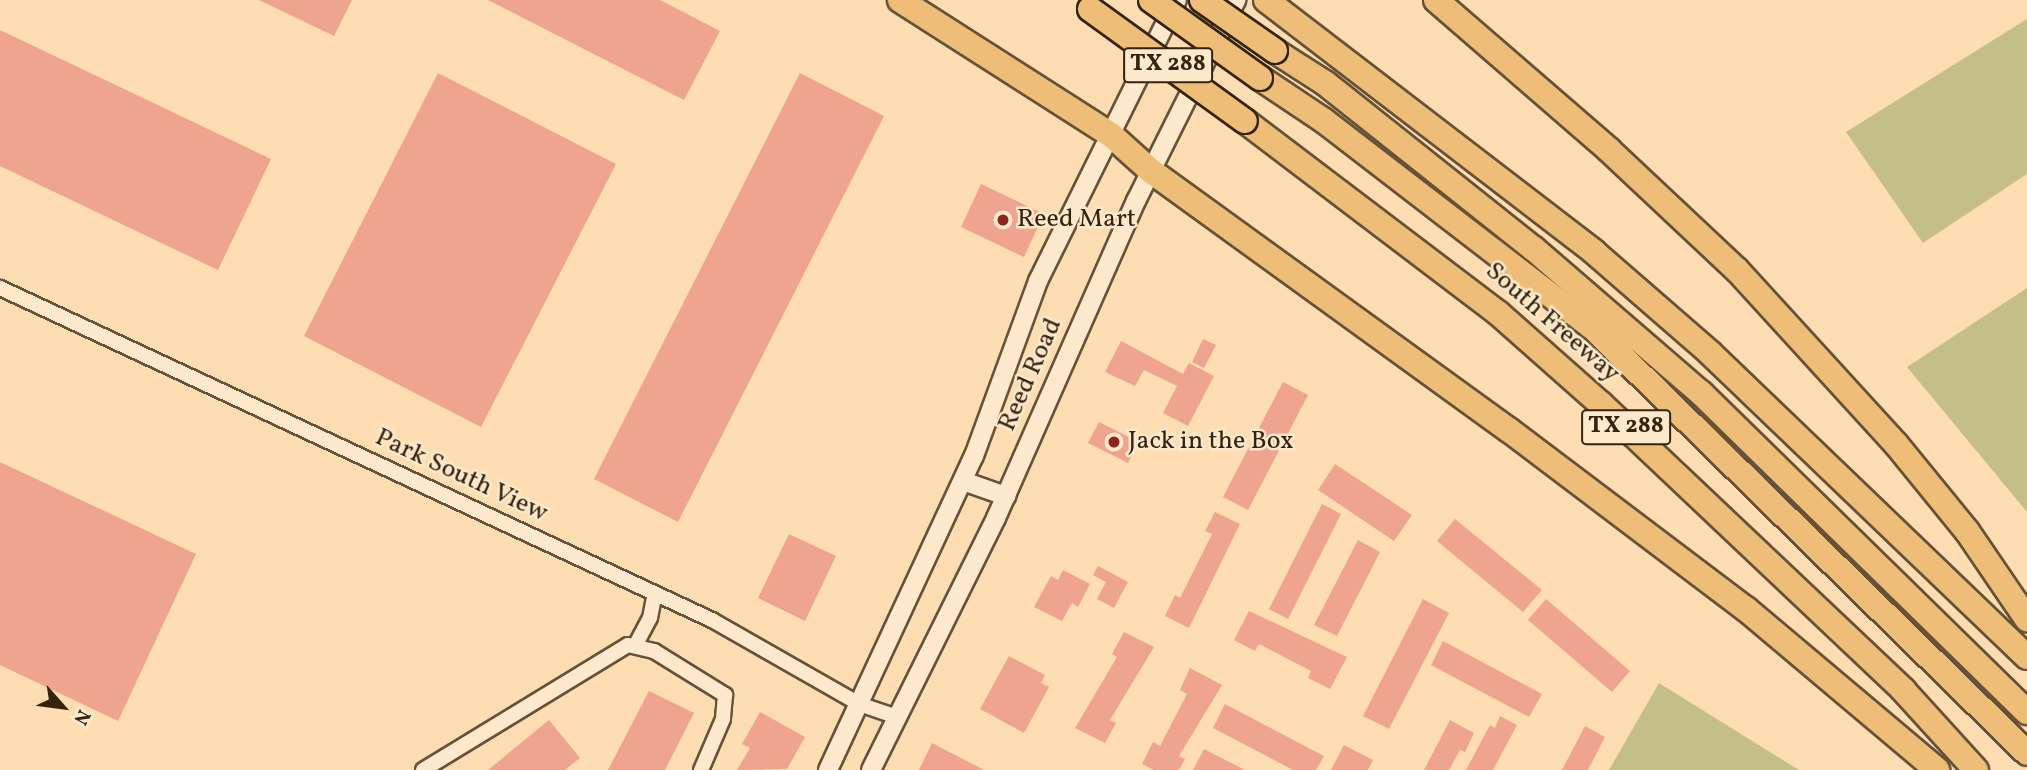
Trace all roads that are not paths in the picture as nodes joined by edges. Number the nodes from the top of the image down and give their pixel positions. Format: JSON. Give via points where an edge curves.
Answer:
{"nodes":[{"id":1,"x":900,"y":0,"type":"edge"},
{"id":2,"x":1151,"y":0,"type":"edge"},
{"id":3,"x":1177,"y":0,"type":"edge"},
{"id":4,"x":1202,"y":0,"type":"edge"},
{"id":5,"x":1236,"y":0,"type":"edge"},
{"id":6,"x":1266,"y":0,"type":"edge"},
{"id":7,"x":1436,"y":0,"type":"edge"},
{"id":8,"x":1083,"y":5,"type":"edge"},
{"id":9,"x":1111,"y":135,"type":"junction"},
{"id":10,"x":1151,"y":171,"type":"junction"},
{"id":11,"x":0,"y":288,"type":"edge"},
{"id":12,"x":963,"y":481,"type":"junction"},
{"id":13,"x":1006,"y":496,"type":"junction"},
{"id":14,"x":655,"y":593,"type":"junction"},
{"id":15,"x":2027,"y":619,"type":"edge"},
{"id":16,"x":635,"y":646,"type":"junction"},
{"id":17,"x":2027,"y":657,"type":"edge"},
{"id":18,"x":859,"y":704,"type":"junction"},
{"id":19,"x":2027,"y":712,"type":"edge"},
{"id":20,"x":897,"y":717,"type":"junction"},
{"id":21,"x":2027,"y":753,"type":"edge"},
{"id":22,"x":423,"y":770,"type":"edge"},
{"id":23,"x":701,"y":770,"type":"edge"},
{"id":24,"x":828,"y":770,"type":"edge"},
{"id":25,"x":871,"y":770,"type":"edge"},
{"id":26,"x":1937,"y":770,"type":"edge"},
{"id":27,"x":1976,"y":770,"type":"edge"}],
"edges":[{"from":1,"to":9,"type":"highway"},
{"from":2,"to":21,"type":"highway","bridge":true,"via":[[1324,120],[1593,328]]},
{"from":3,"to":9,"type":"street","name":"Reed Road"},
{"from":4,"to":19,"type":"highway","bridge":true,"via":[[1325,83],[1534,249],[1701,393]]},
{"from":5,"to":10,"type":"street","name":"Reed Road"},
{"from":6,"to":17,"type":"highway","via":[[1594,252],[1729,372]]},
{"from":7,"to":15,"type":"highway","via":[[1609,150],[1737,270],[1896,444],[1967,531]]},
{"from":8,"to":27,"type":"highway","name":"South Freeway","number":"TX 288","bridge":true,"via":[[1498,313],[1737,528],[1904,691]]},
{"from":9,"to":10,"type":"highway"},
{"from":9,"to":12,"type":"street","name":"Reed Road","via":[[1038,281]]},
{"from":10,"to":13,"type":"street","name":"Reed Road"},
{"from":10,"to":26,"type":"highway","via":[[1746,609]]},
{"from":11,"to":14,"type":"street","name":"Park South View"},
{"from":12,"to":13,"type":"street"},
{"from":12,"to":18,"type":"street","name":"Reed Road"},
{"from":13,"to":20,"type":"street","name":"Reed Road"},
{"from":14,"to":16,"type":"street","via":[[650,618]]},
{"from":14,"to":18,"type":"street","name":"Park South View"},
{"from":16,"to":22,"type":"street","via":[[617,648]]},
{"from":16,"to":23,"type":"street","via":[[654,651],[725,695],[723,719]]},
{"from":18,"to":20,"type":"street","name":"Park South View"},
{"from":18,"to":24,"type":"street","name":"Reed Road"},
{"from":20,"to":25,"type":"street","name":"Reed Road"}]}
